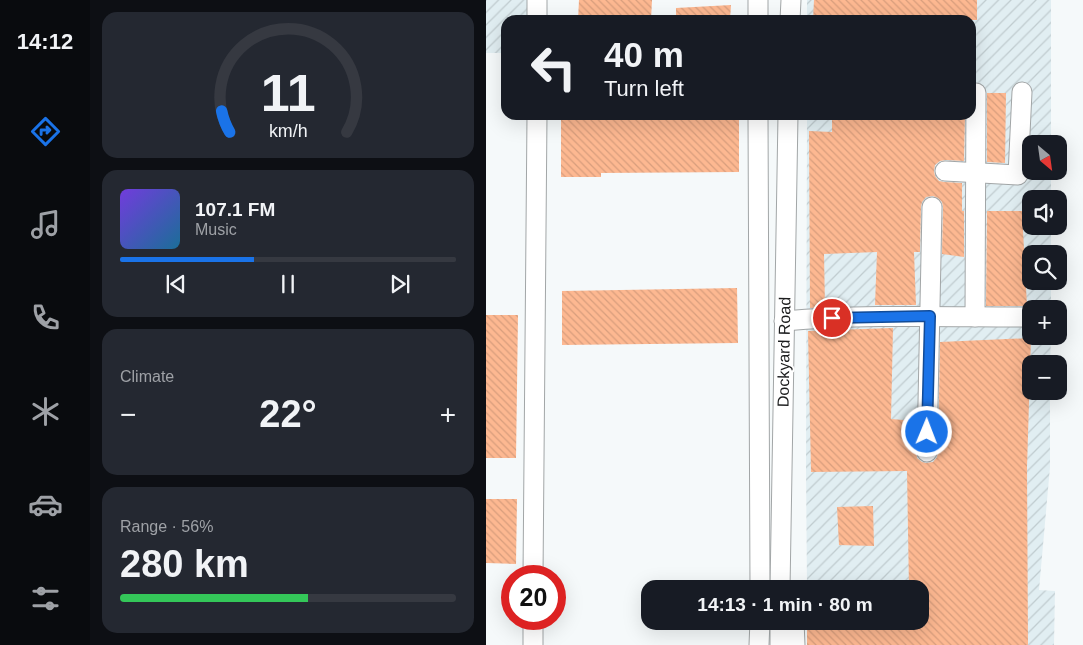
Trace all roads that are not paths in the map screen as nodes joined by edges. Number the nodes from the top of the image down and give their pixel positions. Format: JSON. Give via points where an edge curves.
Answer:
{"nodes":[{"id":1,"x":538,"y":0,"type":"edge"},
{"id":2,"x":758,"y":0,"type":"edge"},
{"id":3,"x":791,"y":0,"type":"edge"},
{"id":4,"x":537,"y":15,"type":"edge"},
{"id":5,"x":758,"y":15,"type":"edge"},
{"id":6,"x":790,"y":15,"type":"edge"},
{"id":7,"x":1022,"y":92,"type":"dead end"},
{"id":8,"x":537,"y":120,"type":"edge"},
{"id":9,"x":758,"y":120,"type":"edge"},
{"id":10,"x":788,"y":120,"type":"edge"},
{"id":11,"x":976,"y":120,"type":"edge"},
{"id":12,"x":945,"y":172,"type":"dead end"},
{"id":13,"x":975,"y":173,"type":"junction"},
{"id":14,"x":932,"y":207,"type":"dead end"},
{"id":15,"x":930,"y":316,"type":"junction"},
{"id":16,"x":975,"y":317,"type":"junction"},
{"id":17,"x":1022,"y":317,"type":"edge"},
{"id":18,"x":784,"y":322,"type":"junction"},
{"id":19,"x":927,"y":452,"type":"dead end"},
{"id":20,"x":533,"y":565,"type":"edge"},
{"id":21,"x":760,"y":580,"type":"edge"},
{"id":22,"x":784,"y":580,"type":"edge"},
{"id":23,"x":533,"y":630,"type":"edge"},
{"id":24,"x":760,"y":630,"type":"edge"},
{"id":25,"x":780,"y":630,"type":"edge"},
{"id":26,"x":794,"y":630,"type":"edge"},
{"id":27,"x":533,"y":645,"type":"edge"},
{"id":28,"x":760,"y":645,"type":"edge"},
{"id":29,"x":780,"y":645,"type":"edge"},
{"id":30,"x":795,"y":645,"type":"edge"}],
"edges":[{"from":1,"to":4,"type":"street"},
{"from":2,"to":5,"type":"street"},
{"from":3,"to":6,"type":"street"},
{"from":7,"to":13,"type":"street","via":[[1018,175]]},
{"from":8,"to":20,"type":"street"},
{"from":9,"to":21,"type":"street","name":"Dockyard Road"},
{"from":10,"to":18,"type":"street","name":"Dockyard Road"},
{"from":11,"to":13,"type":"street"},
{"from":12,"to":13,"type":"street"},
{"from":13,"to":16,"type":"street"},
{"from":14,"to":15,"type":"street"},
{"from":15,"to":16,"type":"street"},
{"from":15,"to":18,"type":"street"},
{"from":15,"to":19,"type":"street"},
{"from":16,"to":17,"type":"street"},
{"from":18,"to":22,"type":"street","name":"Dockyard Road","via":[[781,546]]},
{"from":23,"to":27,"type":"street"},
{"from":24,"to":28,"type":"street"},
{"from":25,"to":29,"type":"street"},
{"from":26,"to":30,"type":"street"}]}
